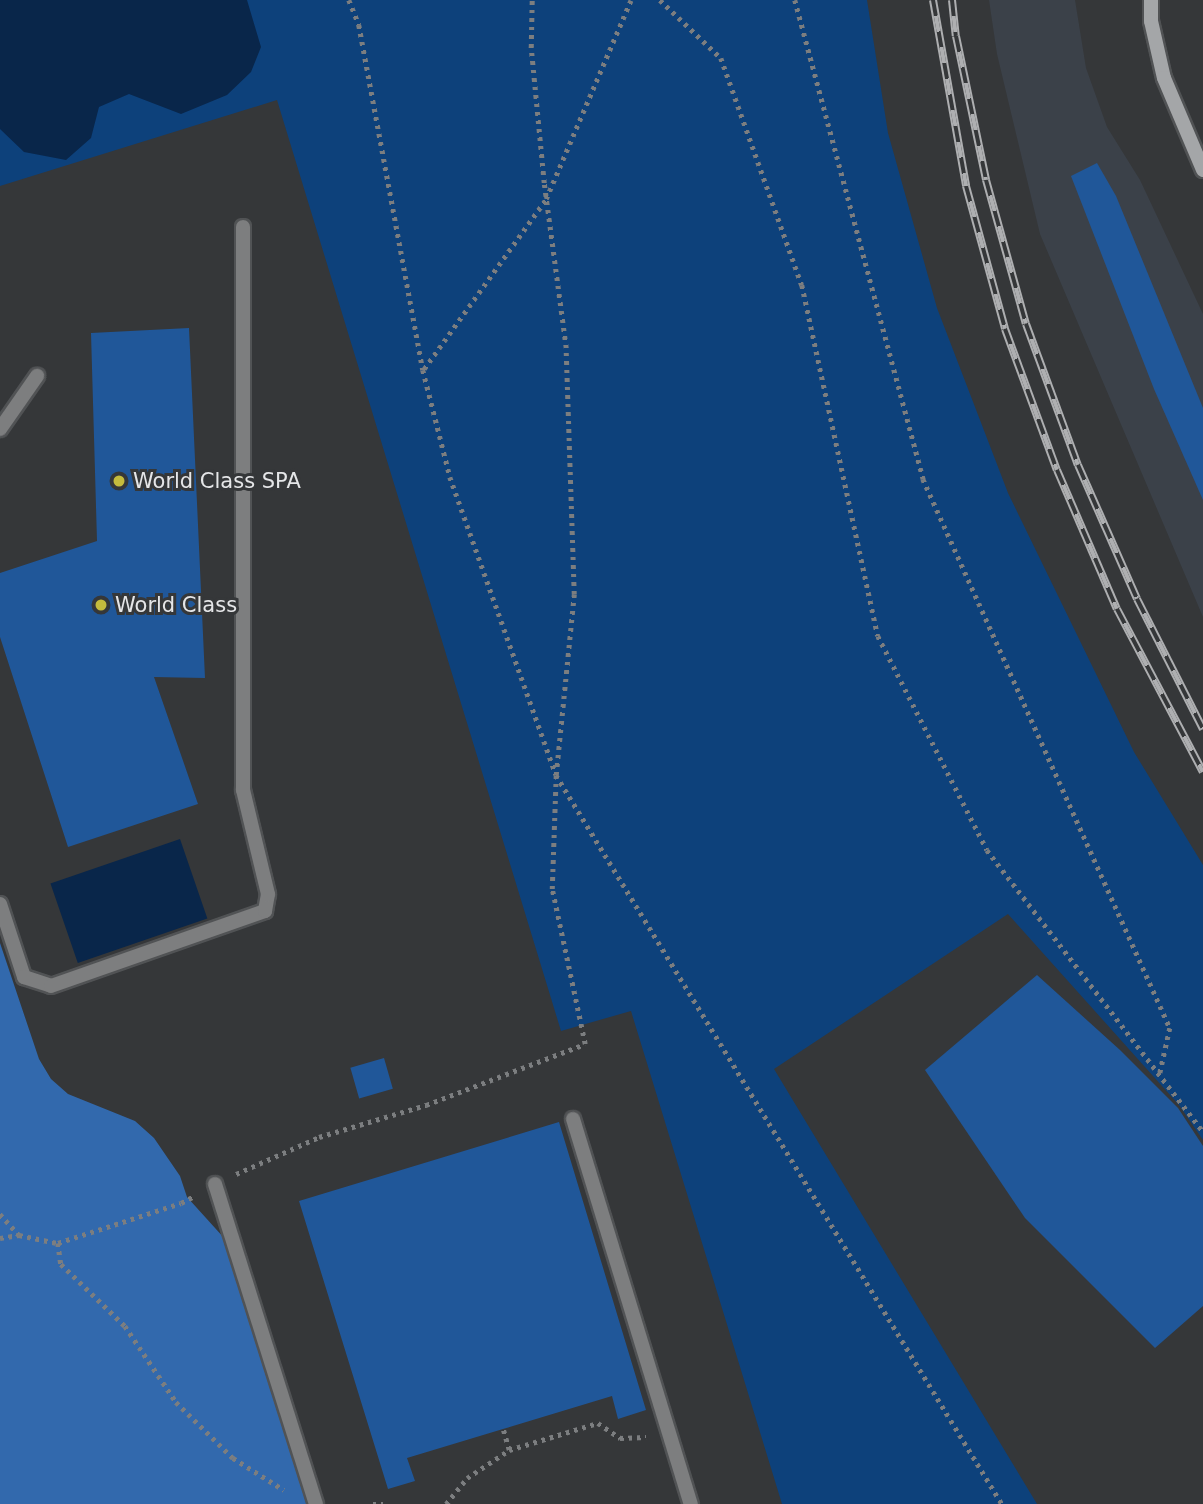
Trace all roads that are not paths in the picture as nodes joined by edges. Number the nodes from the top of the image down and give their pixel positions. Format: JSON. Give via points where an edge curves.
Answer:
{"nodes":[{"id":1,"x":1151,"y":0,"type":"edge"},
{"id":2,"x":1203,"y":170,"type":"edge"},
{"id":3,"x":243,"y":227,"type":"dead end"},
{"id":4,"x":37,"y":376,"type":"dead end"},
{"id":5,"x":0,"y":429,"type":"edge"},
{"id":6,"x":0,"y":904,"type":"edge"},
{"id":7,"x":573,"y":1119,"type":"dead end"},
{"id":8,"x":215,"y":1184,"type":"road end"},
{"id":9,"x":317,"y":1504,"type":"edge"},
{"id":10,"x":691,"y":1504,"type":"edge"}],
"edges":[{"from":1,"to":2,"type":"street","via":[[1164,78]]},
{"from":3,"to":6,"type":"street","via":[[243,790],[268,894],[265,911],[51,986],[24,976]]},
{"from":4,"to":5,"type":"street"},
{"from":7,"to":10,"type":"street"},
{"from":8,"to":9,"type":"street"}]}
